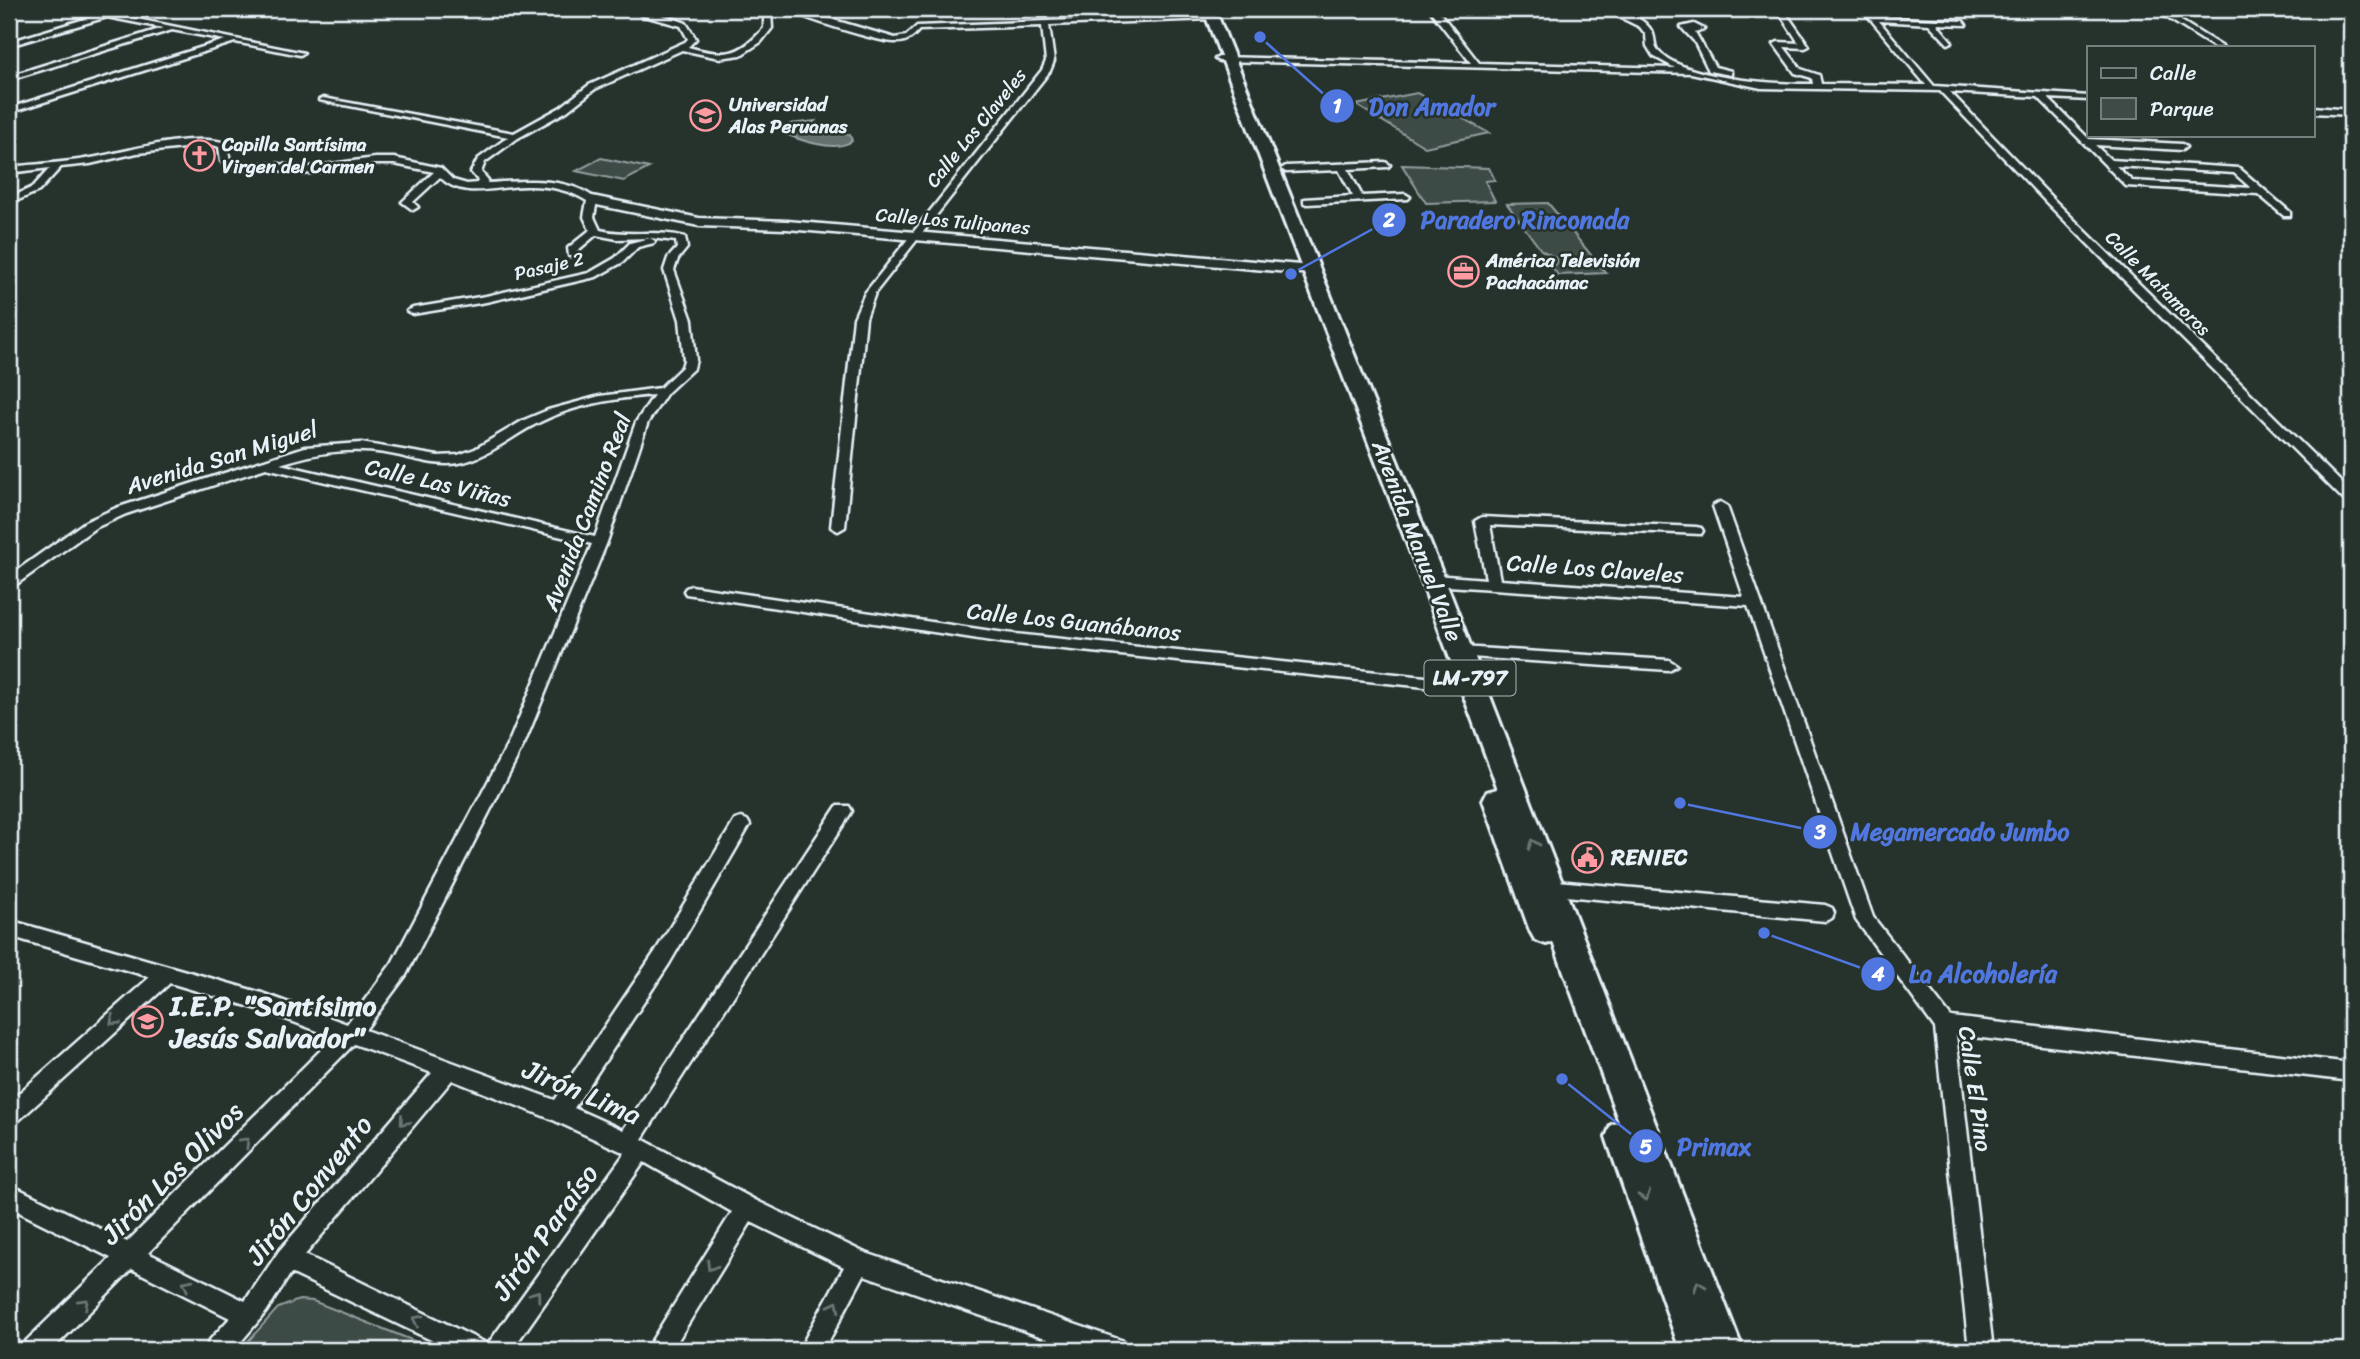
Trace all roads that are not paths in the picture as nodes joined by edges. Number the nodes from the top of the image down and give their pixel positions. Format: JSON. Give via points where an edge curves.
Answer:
{"nodes":[{"id":1,"x":78,"y":9,"type":"edge"},
{"id":2,"x":637,"y":9,"type":"edge"},
{"id":3,"x":771,"y":9,"type":"edge"},
{"id":4,"x":791,"y":9,"type":"edge"},
{"id":5,"x":1433,"y":9,"type":"edge"},
{"id":6,"x":1607,"y":9,"type":"edge"},
{"id":7,"x":1780,"y":9,"type":"edge"},
{"id":8,"x":1865,"y":9,"type":"edge"},
{"id":9,"x":2157,"y":9,"type":"edge"},
{"id":10,"x":1205,"y":13,"type":"edge"},
{"id":11,"x":108,"y":15,"type":"junction"},
{"id":12,"x":1874,"y":19,"type":"junction"},
{"id":13,"x":1931,"y":22,"type":"junction"},
{"id":14,"x":1045,"y":23,"type":"junction"},
{"id":15,"x":1963,"y":23,"type":"dead end"},
{"id":16,"x":173,"y":28,"type":"junction"},
{"id":17,"x":1692,"y":31,"type":"dead end"},
{"id":18,"x":234,"y":40,"type":"junction"},
{"id":19,"x":1948,"y":42,"type":"dead end"},
{"id":20,"x":9,"y":44,"type":"edge"},
{"id":21,"x":2217,"y":46,"type":"edge"},
{"id":22,"x":681,"y":47,"type":"junction"},
{"id":23,"x":300,"y":53,"type":"dead end"},
{"id":24,"x":1223,"y":59,"type":"junction"},
{"id":25,"x":1478,"y":67,"type":"junction"},
{"id":26,"x":109,"y":69,"type":"dead end"},
{"id":27,"x":1691,"y":71,"type":"junction"},
{"id":28,"x":9,"y":78,"type":"edge"},
{"id":29,"x":71,"y":80,"type":"dead end"},
{"id":30,"x":1754,"y":84,"type":"junction"},
{"id":31,"x":1817,"y":86,"type":"junction"},
{"id":32,"x":1937,"y":88,"type":"junction"},
{"id":33,"x":2039,"y":94,"type":"junction"},
{"id":34,"x":2087,"y":99,"type":"edge"},
{"id":35,"x":323,"y":100,"type":"dead end"},
{"id":36,"x":2314,"y":110,"type":"edge"},
{"id":37,"x":9,"y":111,"type":"edge"},
{"id":38,"x":2351,"y":113,"type":"edge"},
{"id":39,"x":2069,"y":124,"type":"junction"},
{"id":40,"x":2087,"y":125,"type":"edge"},
{"id":41,"x":515,"y":135,"type":"junction"},
{"id":42,"x":2169,"y":136,"type":"edge"},
{"id":43,"x":2087,"y":142,"type":"junction"},
{"id":44,"x":2182,"y":147,"type":"junction"},
{"id":45,"x":185,"y":151,"type":"dead end"},
{"id":46,"x":112,"y":156,"type":"junction"},
{"id":47,"x":2108,"y":163,"type":"junction"},
{"id":48,"x":1385,"y":165,"type":"dead end"},
{"id":49,"x":57,"y":166,"type":"junction"},
{"id":50,"x":1342,"y":167,"type":"junction"},
{"id":51,"x":2206,"y":168,"type":"junction"},
{"id":52,"x":1286,"y":169,"type":"dead end"},
{"id":53,"x":9,"y":170,"type":"edge"},
{"id":54,"x":441,"y":171,"type":"junction"},
{"id":55,"x":481,"y":188,"type":"junction"},
{"id":56,"x":2231,"y":190,"type":"junction"},
{"id":57,"x":2261,"y":191,"type":"junction"},
{"id":58,"x":1405,"y":197,"type":"dead end"},
{"id":59,"x":1359,"y":199,"type":"junction"},
{"id":60,"x":592,"y":200,"type":"junction"},
{"id":61,"x":9,"y":201,"type":"edge"},
{"id":62,"x":1307,"y":201,"type":"dead end"},
{"id":63,"x":413,"y":207,"type":"dead end"},
{"id":64,"x":2287,"y":214,"type":"dead end"},
{"id":65,"x":594,"y":231,"type":"junction"},
{"id":66,"x":913,"y":236,"type":"junction"},
{"id":67,"x":683,"y":243,"type":"junction"},
{"id":68,"x":573,"y":254,"type":"dead end"},
{"id":69,"x":1305,"y":270,"type":"junction"},
{"id":70,"x":413,"y":311,"type":"dead end"},
{"id":71,"x":663,"y":391,"type":"junction"},
{"id":72,"x":267,"y":465,"type":"junction"},
{"id":73,"x":2351,"y":499,"type":"edge"},
{"id":74,"x":1720,"y":506,"type":"dead end"},
{"id":75,"x":838,"y":527,"type":"dead end"},
{"id":76,"x":1696,"y":531,"type":"dead end"},
{"id":77,"x":600,"y":542,"type":"junction"},
{"id":78,"x":1433,"y":580,"type":"junction"},
{"id":79,"x":9,"y":583,"type":"edge"},
{"id":80,"x":1494,"y":584,"type":"junction"},
{"id":81,"x":691,"y":591,"type":"dead end"},
{"id":82,"x":1753,"y":603,"type":"junction"},
{"id":83,"x":1460,"y":652,"type":"junction"},
{"id":84,"x":1669,"y":665,"type":"dead end"},
{"id":85,"x":1454,"y":685,"type":"junction"},
{"id":86,"x":843,"y":811,"type":"dead end"},
{"id":87,"x":741,"y":825,"type":"dead end"},
{"id":88,"x":1539,"y":886,"type":"junction"},
{"id":89,"x":1825,"y":913,"type":"dead end"},
{"id":90,"x":9,"y":928,"type":"edge"},
{"id":91,"x":164,"y":976,"type":"junction"},
{"id":92,"x":1945,"y":1025,"type":"junction"},
{"id":93,"x":349,"y":1035,"type":"junction"},
{"id":94,"x":448,"y":1069,"type":"junction"},
{"id":95,"x":2351,"y":1072,"type":"edge"},
{"id":96,"x":559,"y":1112,"type":"junction"},
{"id":97,"x":9,"y":1115,"type":"edge"},
{"id":98,"x":634,"y":1146,"type":"junction"},
{"id":99,"x":9,"y":1195,"type":"edge"},
{"id":100,"x":747,"y":1208,"type":"junction"},
{"id":101,"x":132,"y":1256,"type":"junction"},
{"id":102,"x":287,"y":1259,"type":"junction"},
{"id":103,"x":859,"y":1262,"type":"junction"},
{"id":104,"x":248,"y":1315,"type":"junction"},
{"id":105,"x":35,"y":1350,"type":"edge"},
{"id":106,"x":218,"y":1350,"type":"edge"},
{"id":107,"x":478,"y":1350,"type":"edge"},
{"id":108,"x":496,"y":1350,"type":"edge"},
{"id":109,"x":659,"y":1350,"type":"edge"},
{"id":110,"x":811,"y":1350,"type":"edge"},
{"id":111,"x":1115,"y":1350,"type":"edge"},
{"id":112,"x":1700,"y":1350,"type":"edge"},
{"id":113,"x":1723,"y":1350,"type":"edge"},
{"id":114,"x":1981,"y":1350,"type":"edge"}],
"edges":[{"from":1,"to":11,"type":"street"},
{"from":2,"to":22,"type":"street","via":[[643,15],[684,24],[692,39]]},
{"from":3,"to":22,"type":"street","via":[[761,38],[738,55],[722,58]]},
{"from":4,"to":14,"type":"street","via":[[890,40],[908,37],[917,27]]},
{"from":5,"to":25,"type":"street"},
{"from":6,"to":27,"type":"street","via":[[1649,32],[1658,57]]},
{"from":7,"to":31,"type":"street","via":[[1805,46],[1778,44],[1798,71],[1816,77]]},
{"from":8,"to":12,"type":"street","name":"Calle Matamoros"},
{"from":9,"to":21,"type":"street"},
{"from":10,"to":14,"type":"street"},
{"from":10,"to":24,"type":"main road","name":"Avenida Manuel Valle","number":"LM-797"},
{"from":11,"to":16,"type":"street"},
{"from":11,"to":20,"type":"street"},
{"from":12,"to":13,"type":"street"},
{"from":12,"to":32,"type":"street","name":"Calle Matamoros"},
{"from":13,"to":15,"type":"street"},
{"from":13,"to":19,"type":"street"},
{"from":14,"to":66,"type":"street","name":"Calle Los Claveles","via":[[1050,61],[1046,71]]},
{"from":16,"to":18,"type":"street"},
{"from":16,"to":28,"type":"street"},
{"from":17,"to":30,"type":"street","via":[[1713,69],[1753,77]]},
{"from":18,"to":23,"type":"street"},
{"from":18,"to":37,"type":"street"},
{"from":22,"to":41,"type":"street","via":[[592,87],[572,105]]},
{"from":24,"to":25,"type":"street"},
{"from":24,"to":69,"type":"main road","name":"Avenida Manuel Valle","number":"LM-797"},
{"from":25,"to":27,"type":"street"},
{"from":26,"to":29,"type":"street"},
{"from":27,"to":30,"type":"street"},
{"from":30,"to":31,"type":"street"},
{"from":31,"to":32,"type":"street"},
{"from":32,"to":33,"type":"street"},
{"from":32,"to":73,"type":"street","name":"Calle Matamoros"},
{"from":33,"to":34,"type":"street"},
{"from":33,"to":39,"type":"street"},
{"from":35,"to":41,"type":"street"},
{"from":36,"to":38,"type":"street"},
{"from":39,"to":40,"type":"street"},
{"from":39,"to":43,"type":"street"},
{"from":41,"to":55,"type":"street","via":[[478,167]]},
{"from":42,"to":44,"type":"street"},
{"from":43,"to":44,"type":"street"},
{"from":43,"to":47,"type":"street"},
{"from":44,"to":51,"type":"street"},
{"from":45,"to":46,"type":"street"},
{"from":46,"to":49,"type":"street"},
{"from":46,"to":54,"type":"street","via":[[213,142],[223,145],[226,161],[236,166],[303,171],[388,161]]},
{"from":47,"to":51,"type":"street"},
{"from":47,"to":56,"type":"street","via":[[2129,184]]},
{"from":48,"to":50,"type":"street"},
{"from":49,"to":53,"type":"street"},
{"from":49,"to":61,"type":"street","via":[[36,189]]},
{"from":50,"to":52,"type":"street"},
{"from":50,"to":59,"type":"street"},
{"from":51,"to":56,"type":"street"},
{"from":51,"to":57,"type":"street","via":[[2236,170]]},
{"from":54,"to":55,"type":"street","via":[[450,182]]},
{"from":54,"to":63,"type":"street","via":[[407,202]]},
{"from":55,"to":60,"type":"street","via":[[530,183],[574,189]]},
{"from":56,"to":57,"type":"street"},
{"from":57,"to":64,"type":"street"},
{"from":58,"to":59,"type":"street"},
{"from":59,"to":62,"type":"street"},
{"from":60,"to":65,"type":"street","via":[[589,218]]},
{"from":60,"to":66,"type":"street","name":"Calle Los Tulipanes","via":[[699,222]]},
{"from":65,"to":67,"type":"street","via":[[611,236],[675,237]]},
{"from":65,"to":68,"type":"street"},
{"from":66,"to":69,"type":"street","name":"Calle Los Tulipanes"},
{"from":66,"to":75,"type":"street","name":"Calle Los Claveles","via":[[870,293],[860,318]]},
{"from":67,"to":70,"type":"street","name":"Pasaje 2","via":[[661,239],[640,243],[592,275]]},
{"from":67,"to":71,"type":"street","name":"Avenida Camino Real","via":[[669,270],[687,320],[690,360],[688,368]]},
{"from":69,"to":78,"type":"main road","name":"Avenida Manuel Valle","number":"LM-797"},
{"from":69,"to":85,"type":"main road","name":"Avenida Manuel Valle","number":"LM-797"},
{"from":71,"to":72,"type":"street","name":"Avenida San Miguel","via":[[538,418],[474,456],[455,460],[341,445]]},
{"from":71,"to":77,"type":"street","name":"Avenida Camino Real","via":[[642,422]]},
{"from":72,"to":77,"type":"street","name":"Calle Las Viñas"},
{"from":72,"to":79,"type":"street","name":"Avenida San Miguel","via":[[90,524]]},
{"from":74,"to":82,"type":"street","name":"Calle El Pino"},
{"from":76,"to":80,"type":"street","via":[[1482,521]]},
{"from":77,"to":93,"type":"street","name":"Avenida Camino Real","via":[[517,742],[399,969]]},
{"from":78,"to":80,"type":"street","name":"Calle Los Claveles"},
{"from":78,"to":83,"type":"main road","name":"Avenida Manuel Valle","number":"LM-797"},
{"from":80,"to":82,"type":"street","name":"Calle Los Claveles"},
{"from":81,"to":85,"type":"street","name":"Calle Los Guanábanos","via":[[1006,638]]},
{"from":82,"to":92,"type":"street","name":"Calle El Pino","via":[[1865,920]]},
{"from":83,"to":84,"type":"street"},
{"from":88,"to":83,"type":"main road","name":"Avenida Manuel Valle","number":"LM-797","one_way":true},
{"from":85,"to":88,"type":"main road","name":"Avenida Manuel Valle","number":"LM-797"},
{"from":86,"to":98,"type":"street","name":"Jirón Paraíso"},
{"from":87,"to":96,"type":"street","via":[[662,958]]},
{"from":88,"to":89,"type":"street"},
{"from":88,"to":112,"type":"main road","name":"Avenida Manuel Valle","number":"LM-797","one_way":true},
{"from":113,"to":88,"type":"main road","name":"Avenida Manuel Valle","number":"LM-797","one_way":true},
{"from":90,"to":91,"type":"street","name":"Jirón Lima"},
{"from":91,"to":93,"type":"street","name":"Jirón Lima","via":[[250,998]]},
{"from":91,"to":97,"type":"street","one_way":true},
{"from":92,"to":95,"type":"street"},
{"from":92,"to":114,"type":"street","name":"Calle El Pino"},
{"from":93,"to":94,"type":"street","name":"Jirón Lima"},
{"from":101,"to":93,"type":"street","name":"Jirón Los Olivos","one_way":true},
{"from":94,"to":96,"type":"street","name":"Jirón Lima"},
{"from":94,"to":102,"type":"street","name":"Jirón Convento","one_way":true},
{"from":96,"to":98,"type":"street","name":"Jirón Lima"},
{"from":98,"to":100,"type":"street","name":"Jirón Lima"},
{"from":108,"to":98,"type":"street","name":"Jirón Paraíso","one_way":true},
{"from":99,"to":101,"type":"street"},
{"from":100,"to":103,"type":"street","name":"Jirón Lima"},
{"from":100,"to":109,"type":"street","one_way":true},
{"from":104,"to":101,"type":"street","one_way":true},
{"from":105,"to":101,"type":"street","name":"Jirón Los Olivos","one_way":true},
{"from":102,"to":104,"type":"street","name":"Jirón Convento"},
{"from":107,"to":102,"type":"street","one_way":true},
{"from":110,"to":103,"type":"street","one_way":true},
{"from":103,"to":111,"type":"street","name":"Jirón Lima"},
{"from":104,"to":106,"type":"street","name":"Jirón Convento"}]}
